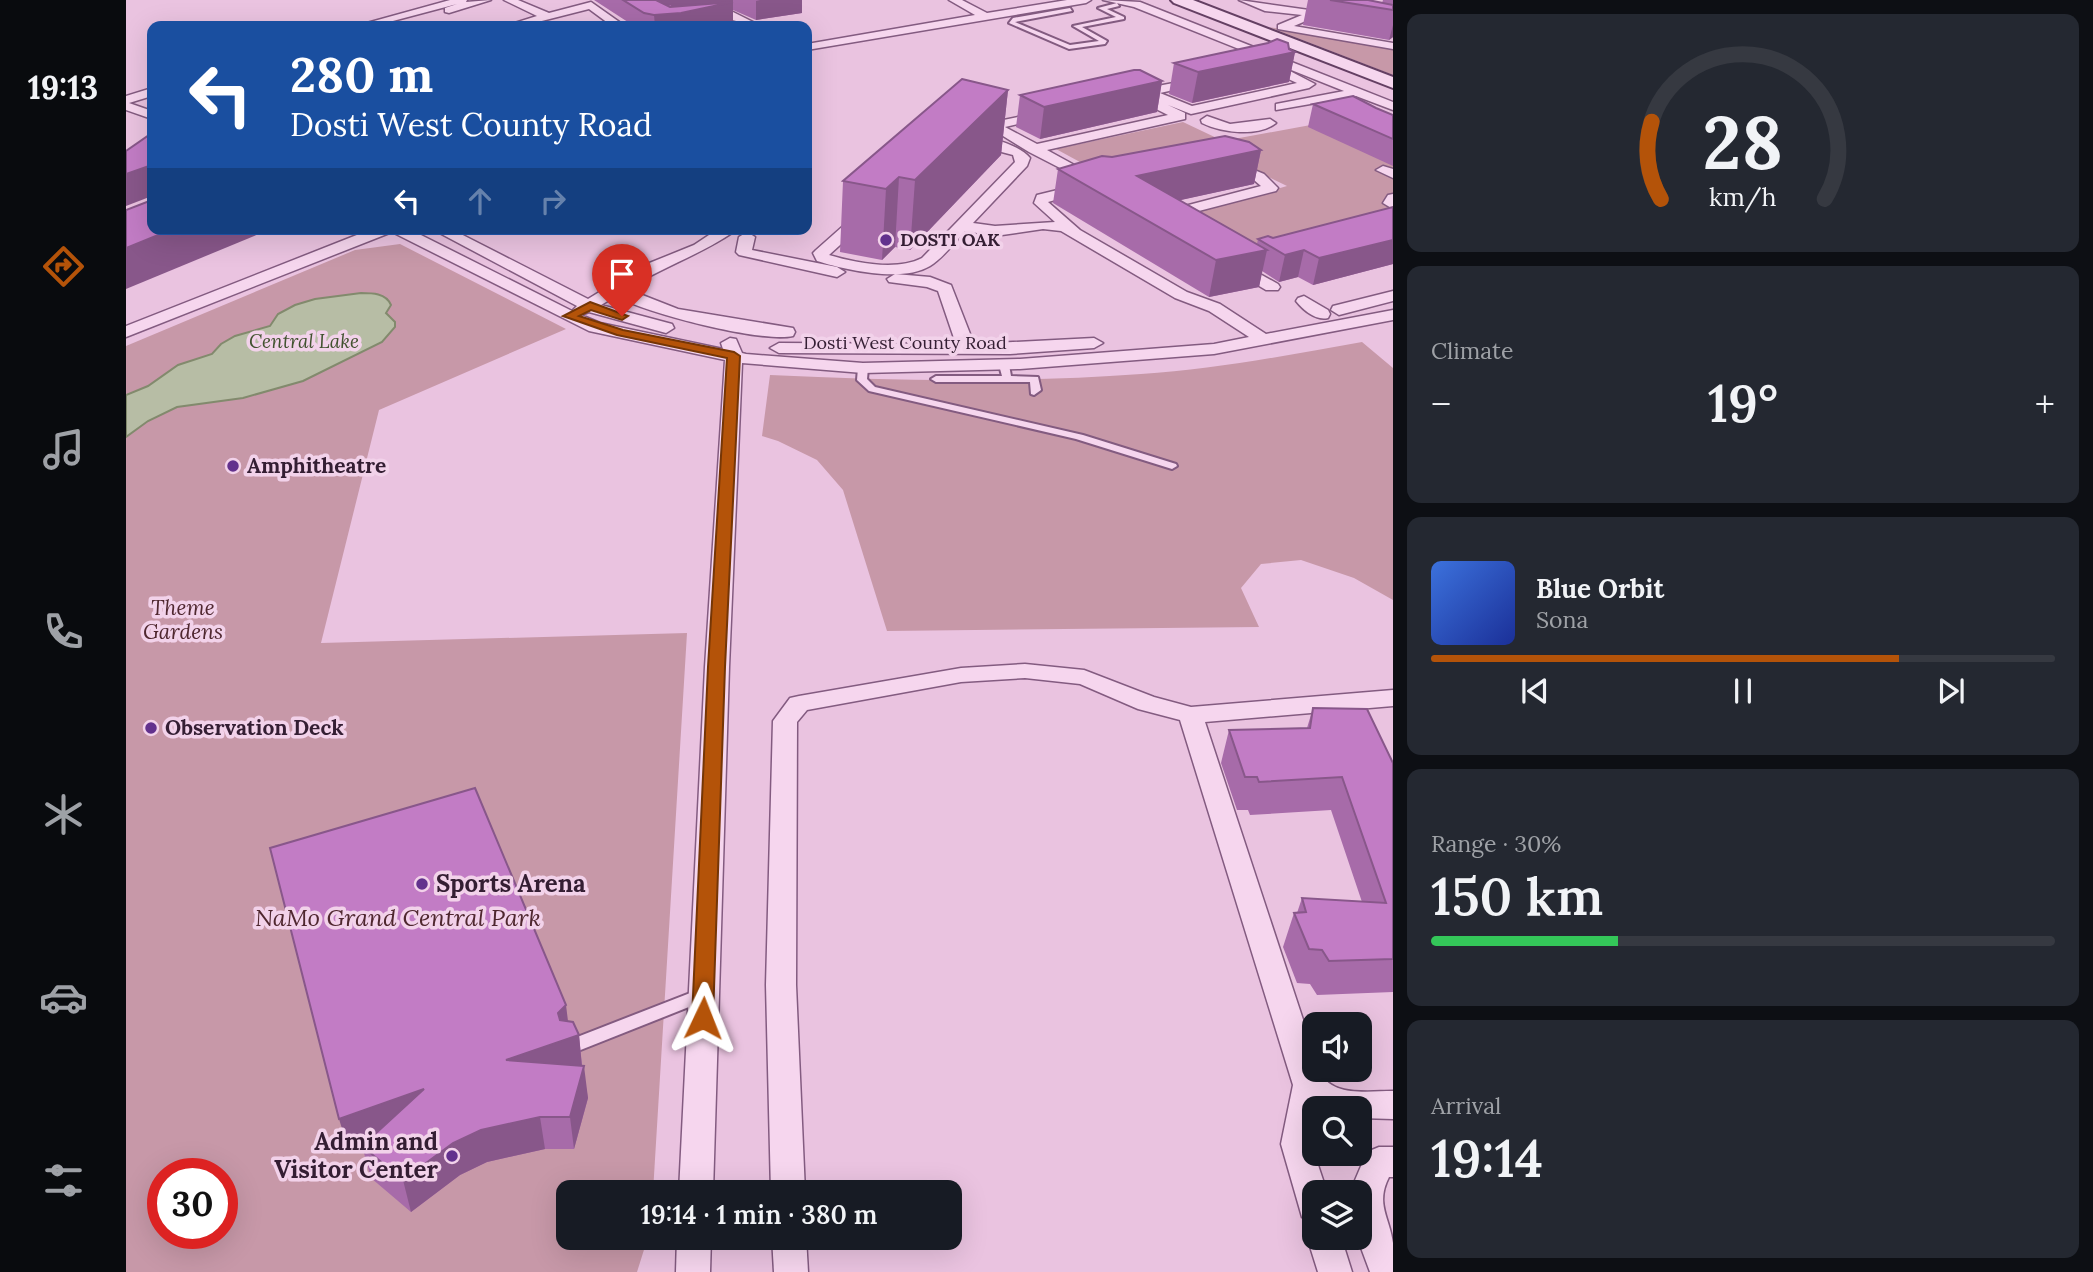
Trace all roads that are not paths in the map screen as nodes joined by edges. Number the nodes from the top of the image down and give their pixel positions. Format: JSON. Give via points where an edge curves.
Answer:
{"nodes":[{"id":1,"x":462,"y":0,"type":"edge"},
{"id":2,"x":486,"y":0,"type":"edge"},
{"id":3,"x":509,"y":0,"type":"edge"},
{"id":4,"x":724,"y":0,"type":"edge"},
{"id":5,"x":954,"y":0,"type":"edge"},
{"id":6,"x":975,"y":0,"type":"edge"},
{"id":7,"x":1040,"y":0,"type":"edge"},
{"id":8,"x":1086,"y":0,"type":"edge"},
{"id":9,"x":1179,"y":0,"type":"edge"},
{"id":10,"x":1244,"y":0,"type":"edge"},
{"id":11,"x":1117,"y":2,"type":"edge"},
{"id":12,"x":587,"y":3,"type":"edge"},
{"id":13,"x":1017,"y":4,"type":"junction"},
{"id":14,"x":1029,"y":9,"type":"junction"},
{"id":15,"x":1070,"y":10,"type":"dead end"},
{"id":16,"x":1323,"y":12,"type":"dead end"},
{"id":17,"x":1308,"y":13,"type":"junction"},
{"id":18,"x":1041,"y":15,"type":"junction"},
{"id":19,"x":547,"y":16,"type":"junction"},
{"id":20,"x":984,"y":16,"type":"junction"},
{"id":21,"x":697,"y":18,"type":"edge"},
{"id":22,"x":759,"y":20,"type":"dead end"},
{"id":23,"x":381,"y":21,"type":"edge"},
{"id":24,"x":409,"y":21,"type":"edge"},
{"id":25,"x":528,"y":21,"type":"edge"},
{"id":26,"x":612,"y":21,"type":"edge"},
{"id":27,"x":745,"y":21,"type":"edge"},
{"id":28,"x":1283,"y":28,"type":"junction"},
{"id":29,"x":1262,"y":32,"type":"junction"},
{"id":30,"x":812,"y":46,"type":"edge"},
{"id":31,"x":1393,"y":46,"type":"edge"},
{"id":32,"x":1254,"y":61,"type":"edge"},
{"id":33,"x":1304,"y":71,"type":"junction"},
{"id":34,"x":1288,"y":74,"type":"junction"},
{"id":35,"x":1216,"y":76,"type":"edge"},
{"id":36,"x":1393,"y":83,"type":"edge"},
{"id":37,"x":147,"y":85,"type":"edge"},
{"id":38,"x":126,"y":91,"type":"edge"},
{"id":39,"x":1356,"y":92,"type":"junction"},
{"id":40,"x":147,"y":96,"type":"edge"},
{"id":41,"x":147,"y":96,"type":"edge"},
{"id":42,"x":1116,"y":97,"type":"edge"},
{"id":43,"x":126,"y":100,"type":"edge"},
{"id":44,"x":126,"y":106,"type":"edge"},
{"id":45,"x":1393,"y":106,"type":"edge"},
{"id":46,"x":1347,"y":108,"type":"edge"},
{"id":47,"x":1063,"y":109,"type":"edge"},
{"id":48,"x":147,"y":113,"type":"edge"},
{"id":49,"x":1180,"y":116,"type":"junction"},
{"id":50,"x":1291,"y":117,"type":"dead end"},
{"id":51,"x":1207,"y":120,"type":"junction"},
{"id":52,"x":1270,"y":123,"type":"dead end"},
{"id":53,"x":1034,"y":149,"type":"junction"},
{"id":54,"x":1219,"y":163,"type":"edge"},
{"id":55,"x":1107,"y":185,"type":"edge"},
{"id":56,"x":1083,"y":188,"type":"edge"},
{"id":57,"x":1393,"y":198,"type":"edge"},
{"id":58,"x":1181,"y":204,"type":"edge"},
{"id":59,"x":1393,"y":205,"type":"edge"},
{"id":60,"x":1151,"y":216,"type":"junction"},
{"id":61,"x":962,"y":226,"type":"junction"},
{"id":62,"x":1177,"y":230,"type":"edge"},
{"id":63,"x":1074,"y":231,"type":"junction"},
{"id":64,"x":336,"y":235,"type":"edge"},
{"id":65,"x":371,"y":235,"type":"edge"},
{"id":66,"x":409,"y":235,"type":"edge"},
{"id":67,"x":451,"y":235,"type":"edge"},
{"id":68,"x":719,"y":235,"type":"edge"},
{"id":69,"x":747,"y":237,"type":"dead end"},
{"id":70,"x":978,"y":241,"type":"dead end"},
{"id":71,"x":1224,"y":258,"type":"edge"},
{"id":72,"x":1272,"y":287,"type":"dead end"},
{"id":73,"x":616,"y":289,"type":"junction"},
{"id":74,"x":1181,"y":295,"type":"junction"},
{"id":75,"x":1393,"y":296,"type":"edge"},
{"id":76,"x":1304,"y":301,"type":"dead end"},
{"id":77,"x":590,"y":306,"type":"junction"},
{"id":78,"x":1322,"y":314,"type":"junction"},
{"id":79,"x":1393,"y":314,"type":"edge"},
{"id":80,"x":569,"y":316,"type":"junction"},
{"id":81,"x":126,"y":319,"type":"edge"},
{"id":82,"x":1227,"y":331,"type":"junction"},
{"id":83,"x":126,"y":332,"type":"edge"},
{"id":84,"x":787,"y":332,"type":"dead end"},
{"id":85,"x":1246,"y":335,"type":"junction"},
{"id":86,"x":732,"y":349,"type":"junction"},
{"id":87,"x":967,"y":349,"type":"junction"},
{"id":88,"x":863,"y":368,"type":"junction"},
{"id":89,"x":1005,"y":372,"type":"junction"},
{"id":90,"x":936,"y":379,"type":"dead end"},
{"id":91,"x":1034,"y":392,"type":"dead end"},
{"id":92,"x":1172,"y":466,"type":"dead end"},
{"id":93,"x":1393,"y":698,"type":"edge"},
{"id":94,"x":1191,"y":715,"type":"junction"},
{"id":95,"x":704,"y":993,"type":"junction"},
{"id":96,"x":573,"y":1046,"type":"edge"},
{"id":97,"x":1309,"y":1084,"type":"junction"},
{"id":98,"x":1393,"y":1105,"type":"edge"},
{"id":99,"x":1393,"y":1162,"type":"edge"},
{"id":100,"x":696,"y":1180,"type":"edge"},
{"id":101,"x":788,"y":1180,"type":"edge"},
{"id":102,"x":1307,"y":1180,"type":"edge"},
{"id":103,"x":694,"y":1250,"type":"edge"},
{"id":104,"x":789,"y":1250,"type":"edge"},
{"id":105,"x":1328,"y":1250,"type":"edge"},
{"id":106,"x":693,"y":1272,"type":"edge"},
{"id":107,"x":790,"y":1272,"type":"edge"},
{"id":108,"x":1335,"y":1272,"type":"edge"},
{"id":109,"x":1387,"y":1272,"type":"edge"}],
"edges":[{"from":1,"to":23,"type":"street"},
{"from":2,"to":24,"type":"street"},
{"from":3,"to":19,"type":"street"},
{"from":4,"to":22,"type":"street"},
{"from":5,"to":20,"type":"street"},
{"from":6,"to":13,"type":"street","via":[[995,7]]},
{"from":7,"to":13,"type":"street"},
{"from":8,"to":14,"type":"street"},
{"from":9,"to":29,"type":"street"},
{"from":10,"to":17,"type":"street","via":[[1265,8]]},
{"from":11,"to":18,"type":"lane","via":[[1101,8],[1122,18],[1076,26],[1105,42],[1076,47],[1012,23]]},
{"from":11,"to":33,"type":"street","via":[[1136,4]]},
{"from":12,"to":19,"type":"street"},
{"from":12,"to":26,"type":"street"},
{"from":13,"to":14,"type":"street"},
{"from":14,"to":18,"type":"lane"},
{"from":14,"to":20,"type":"street"},
{"from":15,"to":18,"type":"lane"},
{"from":16,"to":17,"type":"street"},
{"from":17,"to":28,"type":"street"},
{"from":19,"to":25,"type":"street"},
{"from":20,"to":30,"type":"street"},
{"from":21,"to":27,"type":"street","via":[[733,15]]},
{"from":28,"to":29,"type":"street"},
{"from":28,"to":31,"type":"street"},
{"from":29,"to":36,"type":"street"},
{"from":32,"to":34,"type":"street"},
{"from":33,"to":34,"type":"street"},
{"from":33,"to":39,"type":"street"},
{"from":34,"to":35,"type":"street","via":[[1310,84],[1191,110],[1147,92]]},
{"from":37,"to":38,"type":"street"},
{"from":38,"to":40,"type":"street"},
{"from":39,"to":45,"type":"street"},
{"from":39,"to":51,"type":"street"},
{"from":41,"to":43,"type":"street"},
{"from":42,"to":49,"type":"street","via":[[1138,95]]},
{"from":44,"to":48,"type":"street"},
{"from":46,"to":50,"type":"street","via":[[1324,108]]},
{"from":47,"to":53,"type":"street","via":[[993,127]]},
{"from":49,"to":51,"type":"street"},
{"from":49,"to":53,"type":"street"},
{"from":51,"to":52,"type":"street","via":[[1232,129]]},
{"from":53,"to":55,"type":"street"},
{"from":54,"to":60,"type":"street","via":[[1251,173],[1271,188]]},
{"from":56,"to":63,"type":"street","via":[[1042,198],[1041,203]]},
{"from":57,"to":59,"type":"street"},
{"from":58,"to":60,"type":"street"},
{"from":60,"to":62,"type":"street"},
{"from":61,"to":61,"type":"street","via":[[923,265],[911,269],[820,256],[953,136],[1018,152],[1022,163]]},
{"from":61,"to":63,"type":"street","via":[[995,231],[1043,225]]},
{"from":63,"to":70,"type":"street"},
{"from":63,"to":74,"type":"street"},
{"from":64,"to":81,"type":"street"},
{"from":65,"to":83,"type":"street"},
{"from":66,"to":80,"type":"street","name":"Dosti West County Road"},
{"from":67,"to":77,"type":"street","name":"Dosti West County Road"},
{"from":68,"to":73,"type":"street","via":[[648,268]]},
{"from":69,"to":87,"type":"street","via":[[744,252],[751,254],[945,288]]},
{"from":71,"to":72,"type":"street"},
{"from":73,"to":77,"type":"street"},
{"from":73,"to":84,"type":"street","via":[[660,309]]},
{"from":74,"to":82,"type":"street","via":[[1184,303]]},
{"from":74,"to":85,"type":"street","via":[[1200,299]]},
{"from":75,"to":78,"type":"street","name":"Dosti West County Road"},
{"from":76,"to":78,"type":"street"},
{"from":77,"to":80,"type":"street"},
{"from":77,"to":86,"type":"street","name":"Dosti West County Road"},
{"from":78,"to":85,"type":"street","name":"Dosti West County Road"},
{"from":79,"to":85,"type":"street","name":"Dosti West County Road","via":[[1264,340]]},
{"from":80,"to":86,"type":"street","name":"Dosti West County Road","via":[[608,330]]},
{"from":82,"to":85,"type":"street"},
{"from":82,"to":87,"type":"street","name":"Dosti West County Road"},
{"from":85,"to":89,"type":"street","name":"Dosti West County Road","via":[[1214,349]]},
{"from":86,"to":87,"type":"street","name":"Dosti West County Road"},
{"from":86,"to":88,"type":"street","name":"Dosti West County Road","via":[[794,365]]},
{"from":86,"to":95,"type":"street"},
{"from":88,"to":89,"type":"street","name":"Dosti West County Road"},
{"from":88,"to":92,"type":"lane","via":[[862,380],[872,389],[1079,437]]},
{"from":89,"to":90,"type":"lane"},
{"from":89,"to":91,"type":"lane","via":[[1035,379]]},
{"from":93,"to":94,"type":"street"},
{"from":94,"to":97,"type":"street"},
{"from":94,"to":101,"type":"street","via":[[1146,703],[1084,677],[1025,671],[961,675],[799,704],[785,721],[781,985]]},
{"from":95,"to":96,"type":"lane"},
{"from":95,"to":100,"type":"street"},
{"from":97,"to":98,"type":"street","via":[[1330,1103]]},
{"from":97,"to":102,"type":"street","via":[[1297,1144]]},
{"from":99,"to":109,"type":"street","via":[[1378,1162],[1366,1188],[1368,1220]]},
{"from":103,"to":106,"type":"street"},
{"from":104,"to":107,"type":"street"},
{"from":105,"to":108,"type":"street"}]}
